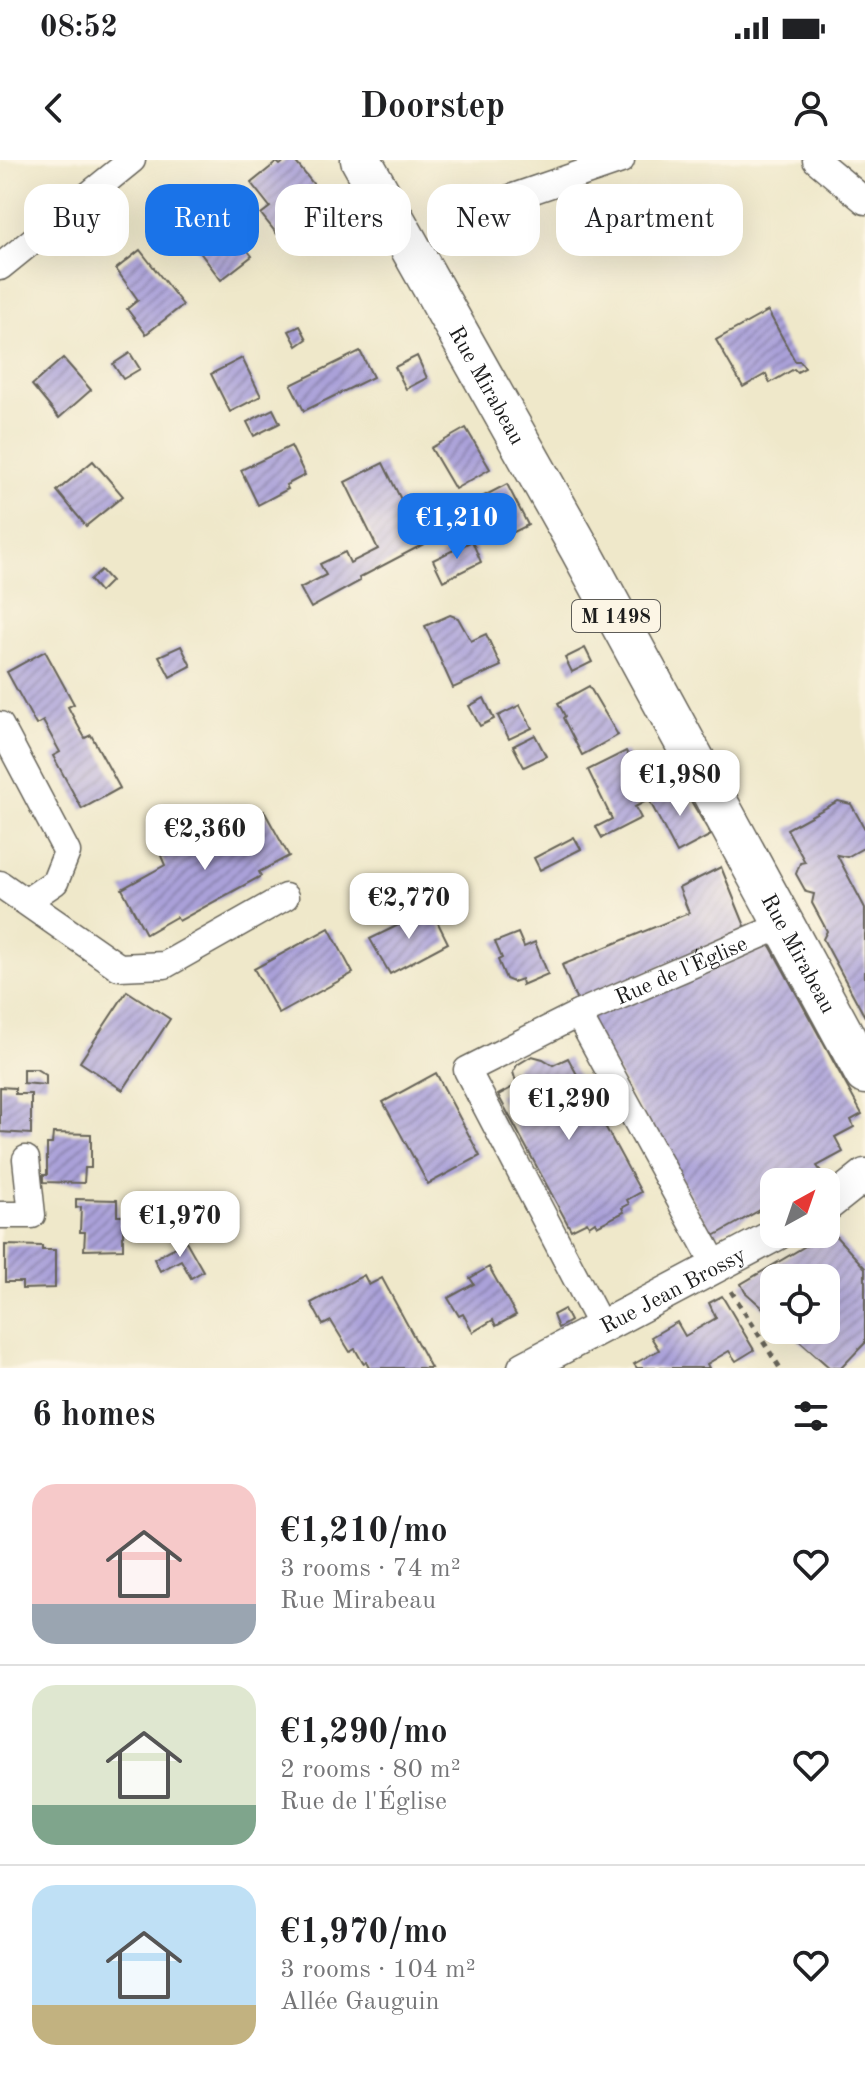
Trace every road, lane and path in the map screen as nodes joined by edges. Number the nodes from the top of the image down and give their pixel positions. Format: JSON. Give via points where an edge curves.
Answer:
{"nodes":[{"id":1,"x":132,"y":160,"type":"edge"},
{"id":2,"x":361,"y":160,"type":"edge"},
{"id":3,"x":621,"y":160,"type":"edge"},
{"id":4,"x":816,"y":160,"type":"edge"},
{"id":5,"x":540,"y":188,"type":"edge"},
{"id":6,"x":865,"y":201,"type":"edge"},
{"id":7,"x":0,"y":267,"type":"edge"},
{"id":8,"x":0,"y":725,"type":"edge"},
{"id":9,"x":0,"y":884,"type":"edge"},
{"id":10,"x":285,"y":897,"type":"dead end"},
{"id":11,"x":27,"y":901,"type":"junction"},
{"id":12,"x":783,"y":925,"type":"junction"},
{"id":13,"x":578,"y":1014,"type":"junction"},
{"id":14,"x":865,"y":1074,"type":"edge"},
{"id":15,"x":26,"y":1159,"type":"dead end"},
{"id":16,"x":865,"y":1175,"type":"edge"},
{"id":17,"x":840,"y":1196,"type":"edge"},
{"id":18,"x":865,"y":1205,"type":"edge"},
{"id":19,"x":840,"y":1206,"type":"edge"},
{"id":20,"x":0,"y":1215,"type":"edge"},
{"id":21,"x":760,"y":1244,"type":"edge"},
{"id":22,"x":717,"y":1268,"type":"junction"},
{"id":23,"x":602,"y":1328,"type":"junction"},
{"id":24,"x":524,"y":1368,"type":"edge"},
{"id":25,"x":780,"y":1368,"type":"edge"}],
"edges":[{"from":1,"to":7,"type":"street"},
{"from":2,"to":12,"type":"main road","name":"Rue Mirabeau","number":"M 1498"},
{"from":3,"to":5,"type":"street"},
{"from":4,"to":6,"type":"street"},
{"from":8,"to":11,"type":"street","via":[[67,852],[55,882]]},
{"from":9,"to":11,"type":"street"},
{"from":10,"to":11,"type":"street","via":[[165,965],[119,967]]},
{"from":12,"to":13,"type":"street","name":"Rue de l'Église"},
{"from":12,"to":14,"type":"main road","name":"Rue Mirabeau","number":"M 1498"},
{"from":13,"to":22,"type":"street"},
{"from":13,"to":23,"type":"street","name":"Rue de l'Église","via":[[467,1070]]},
{"from":15,"to":20,"type":"street","via":[[32,1215]]},
{"from":16,"to":17,"type":"street"},
{"from":18,"to":19,"type":"street"},
{"from":21,"to":22,"type":"street","name":"Rue Jean Brossy"},
{"from":22,"to":23,"type":"street","name":"Rue Jean Brossy"},
{"from":22,"to":25,"type":"path"},
{"from":23,"to":24,"type":"street","name":"Rue Jean Brossy"}]}
